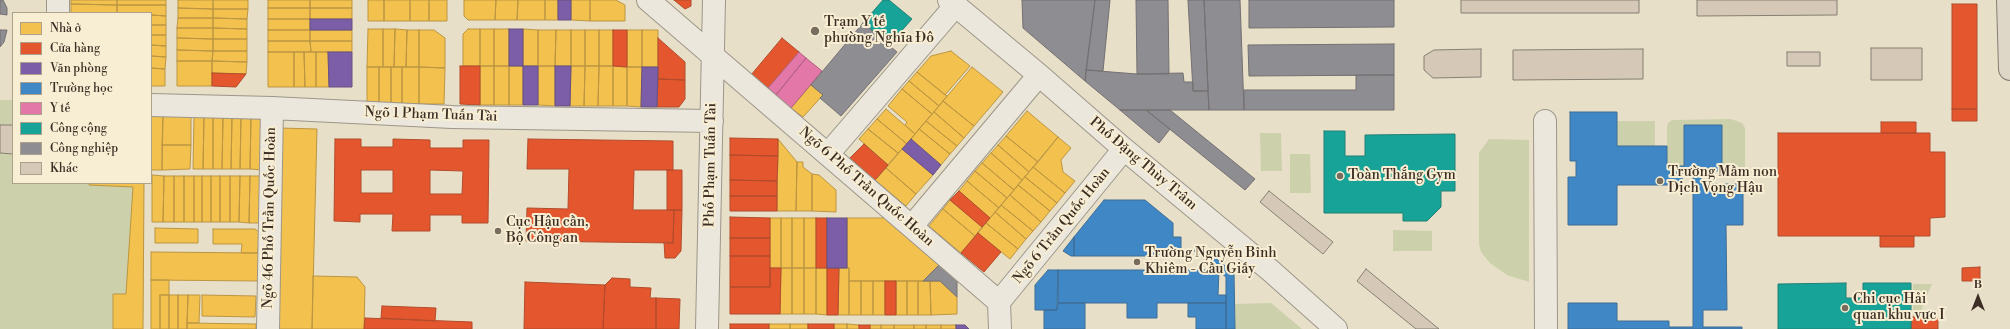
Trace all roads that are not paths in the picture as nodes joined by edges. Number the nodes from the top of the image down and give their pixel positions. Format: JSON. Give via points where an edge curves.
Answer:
{"nodes":[{"id":1,"x":58,"y":0,"type":"edge"},
{"id":2,"x":648,"y":0,"type":"edge"},
{"id":3,"x":714,"y":0,"type":"edge"},
{"id":4,"x":2008,"y":0,"type":"edge"},
{"id":5,"x":952,"y":3,"type":"edge"},
{"id":6,"x":58,"y":12,"type":"edge"},
{"id":7,"x":713,"y":55,"type":"junction"},
{"id":8,"x":2010,"y":69,"type":"edge"},
{"id":9,"x":1039,"y":74,"type":"junction"},
{"id":10,"x":152,"y":105,"type":"edge"},
{"id":11,"x":272,"y":108,"type":"junction"},
{"id":12,"x":712,"y":121,"type":"junction"},
{"id":13,"x":1545,"y":121,"type":"dead end"},
{"id":14,"x":1124,"y":149,"type":"junction"},
{"id":15,"x":828,"y":154,"type":"junction"},
{"id":16,"x":912,"y":226,"type":"junction"},
{"id":17,"x":999,"y":302,"type":"junction"},
{"id":18,"x":268,"y":329,"type":"edge"},
{"id":19,"x":707,"y":329,"type":"edge"},
{"id":20,"x":1000,"y":329,"type":"edge"},
{"id":21,"x":1336,"y":329,"type":"edge"},
{"id":22,"x":1546,"y":329,"type":"edge"}],
"edges":[{"from":1,"to":6,"type":"street"},
{"from":2,"to":7,"type":"street","name":"Ngõ 6 Phố Trần Quốc Hoàn"},
{"from":3,"to":7,"type":"street","name":"Phố Phạm Tuấn Tài"},
{"from":4,"to":8,"type":"main road"},
{"from":5,"to":9,"type":"street","name":"Phố Đặng Thùy Trâm"},
{"from":5,"to":15,"type":"street"},
{"from":7,"to":12,"type":"street","name":"Phố Phạm Tuấn Tài"},
{"from":7,"to":15,"type":"street","name":"Ngõ 6 Phố Trần Quốc Hoàn"},
{"from":9,"to":14,"type":"street","name":"Phố Đặng Thùy Trâm"},
{"from":9,"to":16,"type":"street"},
{"from":10,"to":11,"type":"street","name":"Ngõ 1 Phạm Tuấn Tài"},
{"from":11,"to":12,"type":"street","name":"Ngõ 1 Phạm Tuấn Tài","via":[[452,117]]},
{"from":11,"to":18,"type":"street","name":"Ngõ 46 Phố Trần Quốc Hoàn"},
{"from":12,"to":19,"type":"street","name":"Phố Phạm Tuấn Tài"},
{"from":13,"to":22,"type":"street"},
{"from":14,"to":17,"type":"street","name":"Ngõ 6 Trần Quốc Hoàn"},
{"from":14,"to":21,"type":"street","name":"Phố Đặng Thùy Trâm"},
{"from":15,"to":16,"type":"street","name":"Ngõ 6 Phố Trần Quốc Hoàn"},
{"from":16,"to":17,"type":"street","name":"Ngõ 6 Phố Trần Quốc Hoàn"},
{"from":17,"to":20,"type":"street"}]}
